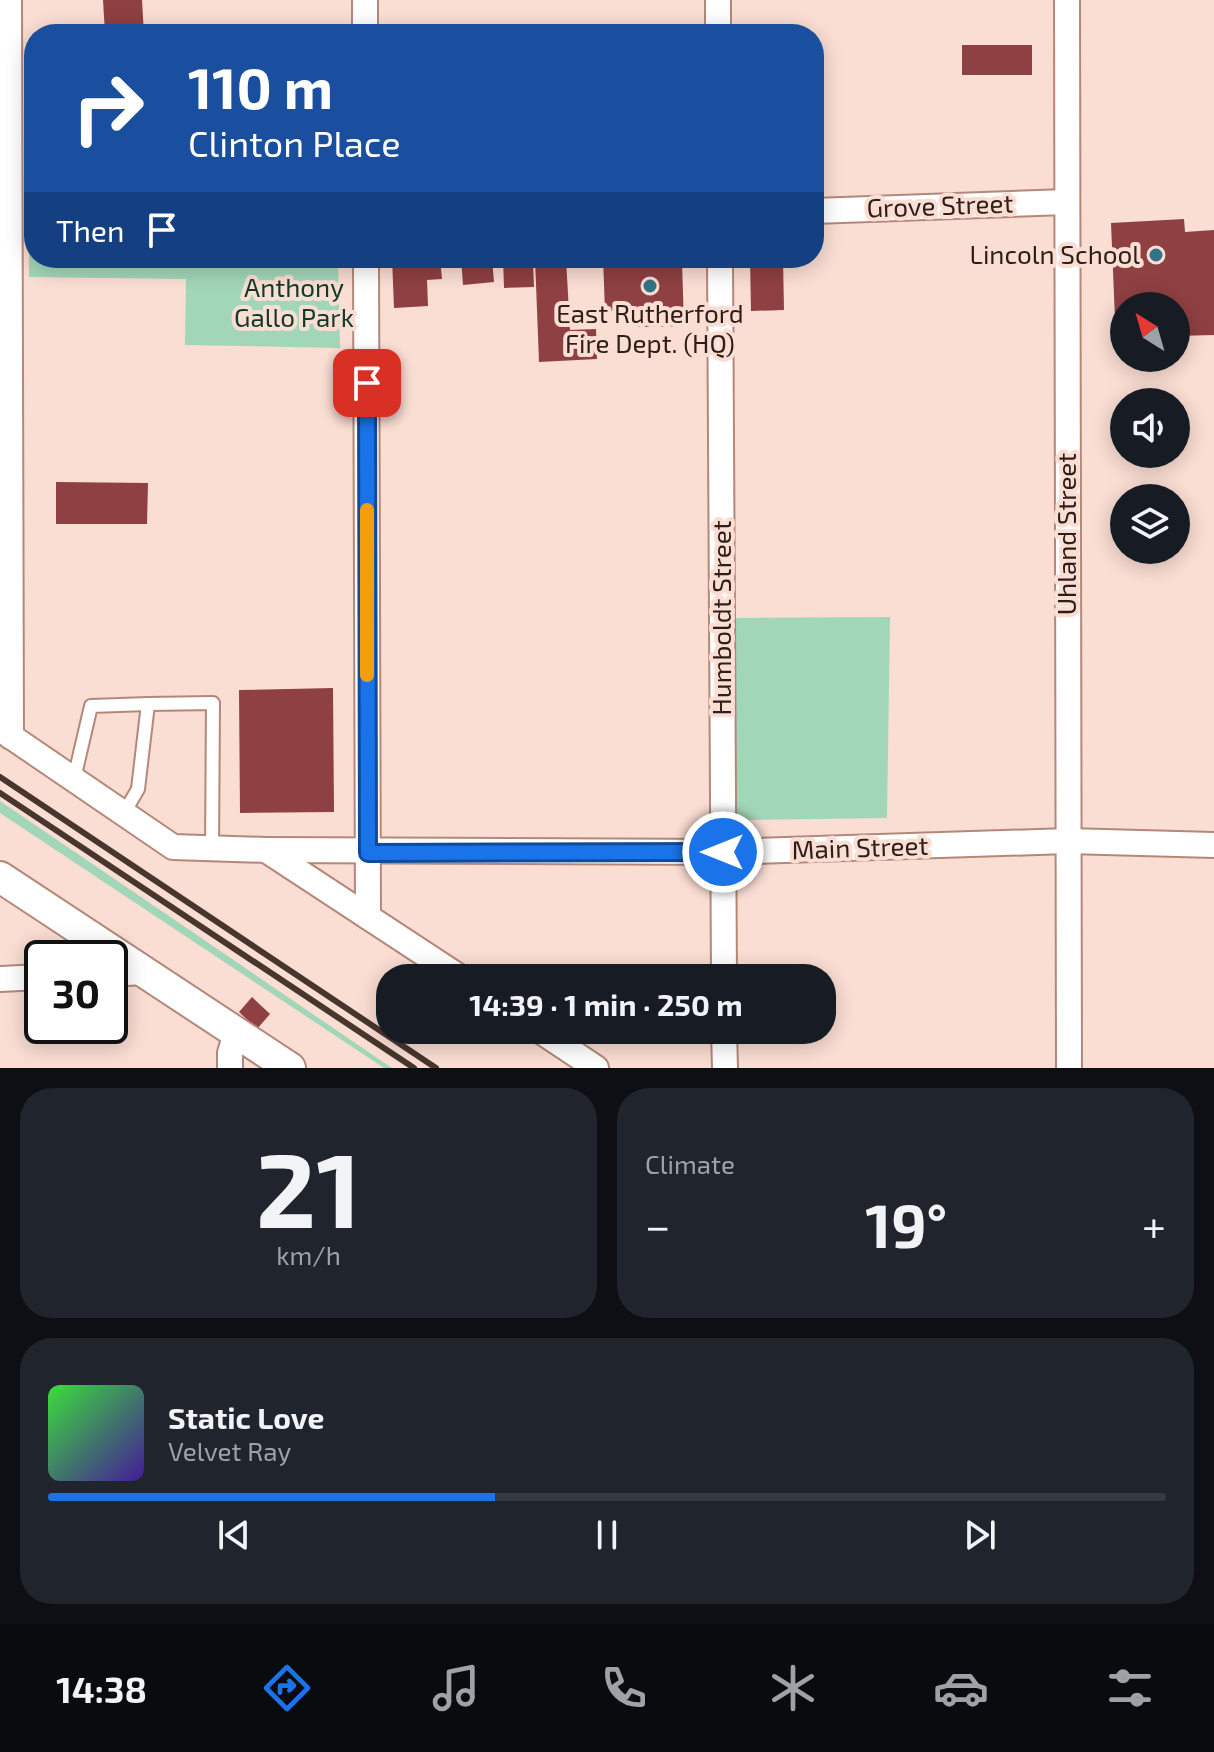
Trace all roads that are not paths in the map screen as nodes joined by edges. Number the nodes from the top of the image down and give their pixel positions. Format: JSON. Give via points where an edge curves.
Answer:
{"nodes":[{"id":1,"x":365,"y":0,"type":"edge"},
{"id":2,"x":718,"y":0,"type":"edge"},
{"id":3,"x":1067,"y":0,"type":"edge"},
{"id":4,"x":6,"y":16,"type":"edge"},
{"id":5,"x":365,"y":24,"type":"edge"},
{"id":6,"x":718,"y":24,"type":"edge"},
{"id":7,"x":1067,"y":202,"type":"junction"},
{"id":8,"x":824,"y":211,"type":"edge"},
{"id":9,"x":15,"y":225,"type":"edge"},
{"id":10,"x":366,"y":268,"type":"edge"},
{"id":11,"x":720,"y":268,"type":"edge"},
{"id":12,"x":148,"y":704,"type":"junction"},
{"id":13,"x":6,"y":733,"type":"edge"},
{"id":14,"x":74,"y":780,"type":"junction"},
{"id":15,"x":124,"y":813,"type":"junction"},
{"id":16,"x":1068,"y":841,"type":"junction"},
{"id":17,"x":1214,"y":845,"type":"edge"},
{"id":18,"x":212,"y":848,"type":"junction"},
{"id":19,"x":266,"y":850,"type":"junction"},
{"id":20,"x":723,"y":852,"type":"junction"},
{"id":21,"x":368,"y":853,"type":"junction"},
{"id":22,"x":0,"y":877,"type":"edge"},
{"id":23,"x":368,"y":917,"type":"junction"},
{"id":24,"x":440,"y":964,"type":"edge"},
{"id":25,"x":724,"y":964,"type":"edge"},
{"id":26,"x":143,"y":972,"type":"junction"},
{"id":27,"x":128,"y":973,"type":"edge"},
{"id":28,"x":24,"y":978,"type":"edge"},
{"id":29,"x":0,"y":979,"type":"edge"},
{"id":30,"x":236,"y":1033,"type":"junction"},
{"id":31,"x":560,"y":1044,"type":"edge"},
{"id":32,"x":724,"y":1044,"type":"edge"},
{"id":33,"x":230,"y":1068,"type":"edge"},
{"id":34,"x":290,"y":1068,"type":"edge"},
{"id":35,"x":596,"y":1068,"type":"edge"},
{"id":36,"x":725,"y":1068,"type":"edge"},
{"id":37,"x":1069,"y":1068,"type":"edge"}],
"edges":[{"from":1,"to":5,"type":"street"},
{"from":2,"to":6,"type":"street"},
{"from":3,"to":7,"type":"street","name":"Uhland Street"},
{"from":4,"to":9,"type":"street"},
{"from":7,"to":8,"type":"street","name":"Grove Street"},
{"from":7,"to":16,"type":"street","name":"Uhland Street"},
{"from":9,"to":13,"type":"street"},
{"from":10,"to":21,"type":"street"},
{"from":11,"to":20,"type":"street","name":"Humboldt Street"},
{"from":12,"to":14,"type":"lane","via":[[91,706]]},
{"from":12,"to":15,"type":"lane","via":[[138,789]]},
{"from":12,"to":18,"type":"lane","via":[[213,703]]},
{"from":13,"to":14,"type":"street","name":"Main Street"},
{"from":14,"to":15,"type":"street","name":"Main Street"},
{"from":15,"to":18,"type":"street","name":"Main Street","via":[[173,847]]},
{"from":16,"to":17,"type":"street","name":"Main Street"},
{"from":16,"to":20,"type":"street","name":"Main Street"},
{"from":16,"to":37,"type":"street","name":"Uhland Street"},
{"from":18,"to":19,"type":"street","name":"Main Street"},
{"from":19,"to":21,"type":"street","name":"Main Street"},
{"from":19,"to":23,"type":"street"},
{"from":20,"to":21,"type":"street","name":"Main Street"},
{"from":20,"to":25,"type":"street","name":"Humboldt Street"},
{"from":21,"to":23,"type":"street"},
{"from":22,"to":26,"type":"street"},
{"from":23,"to":24,"type":"street"},
{"from":26,"to":27,"type":"street"},
{"from":26,"to":30,"type":"street"},
{"from":28,"to":29,"type":"street"},
{"from":30,"to":33,"type":"street"},
{"from":30,"to":34,"type":"street"},
{"from":31,"to":35,"type":"street"},
{"from":32,"to":36,"type":"street"}]}
